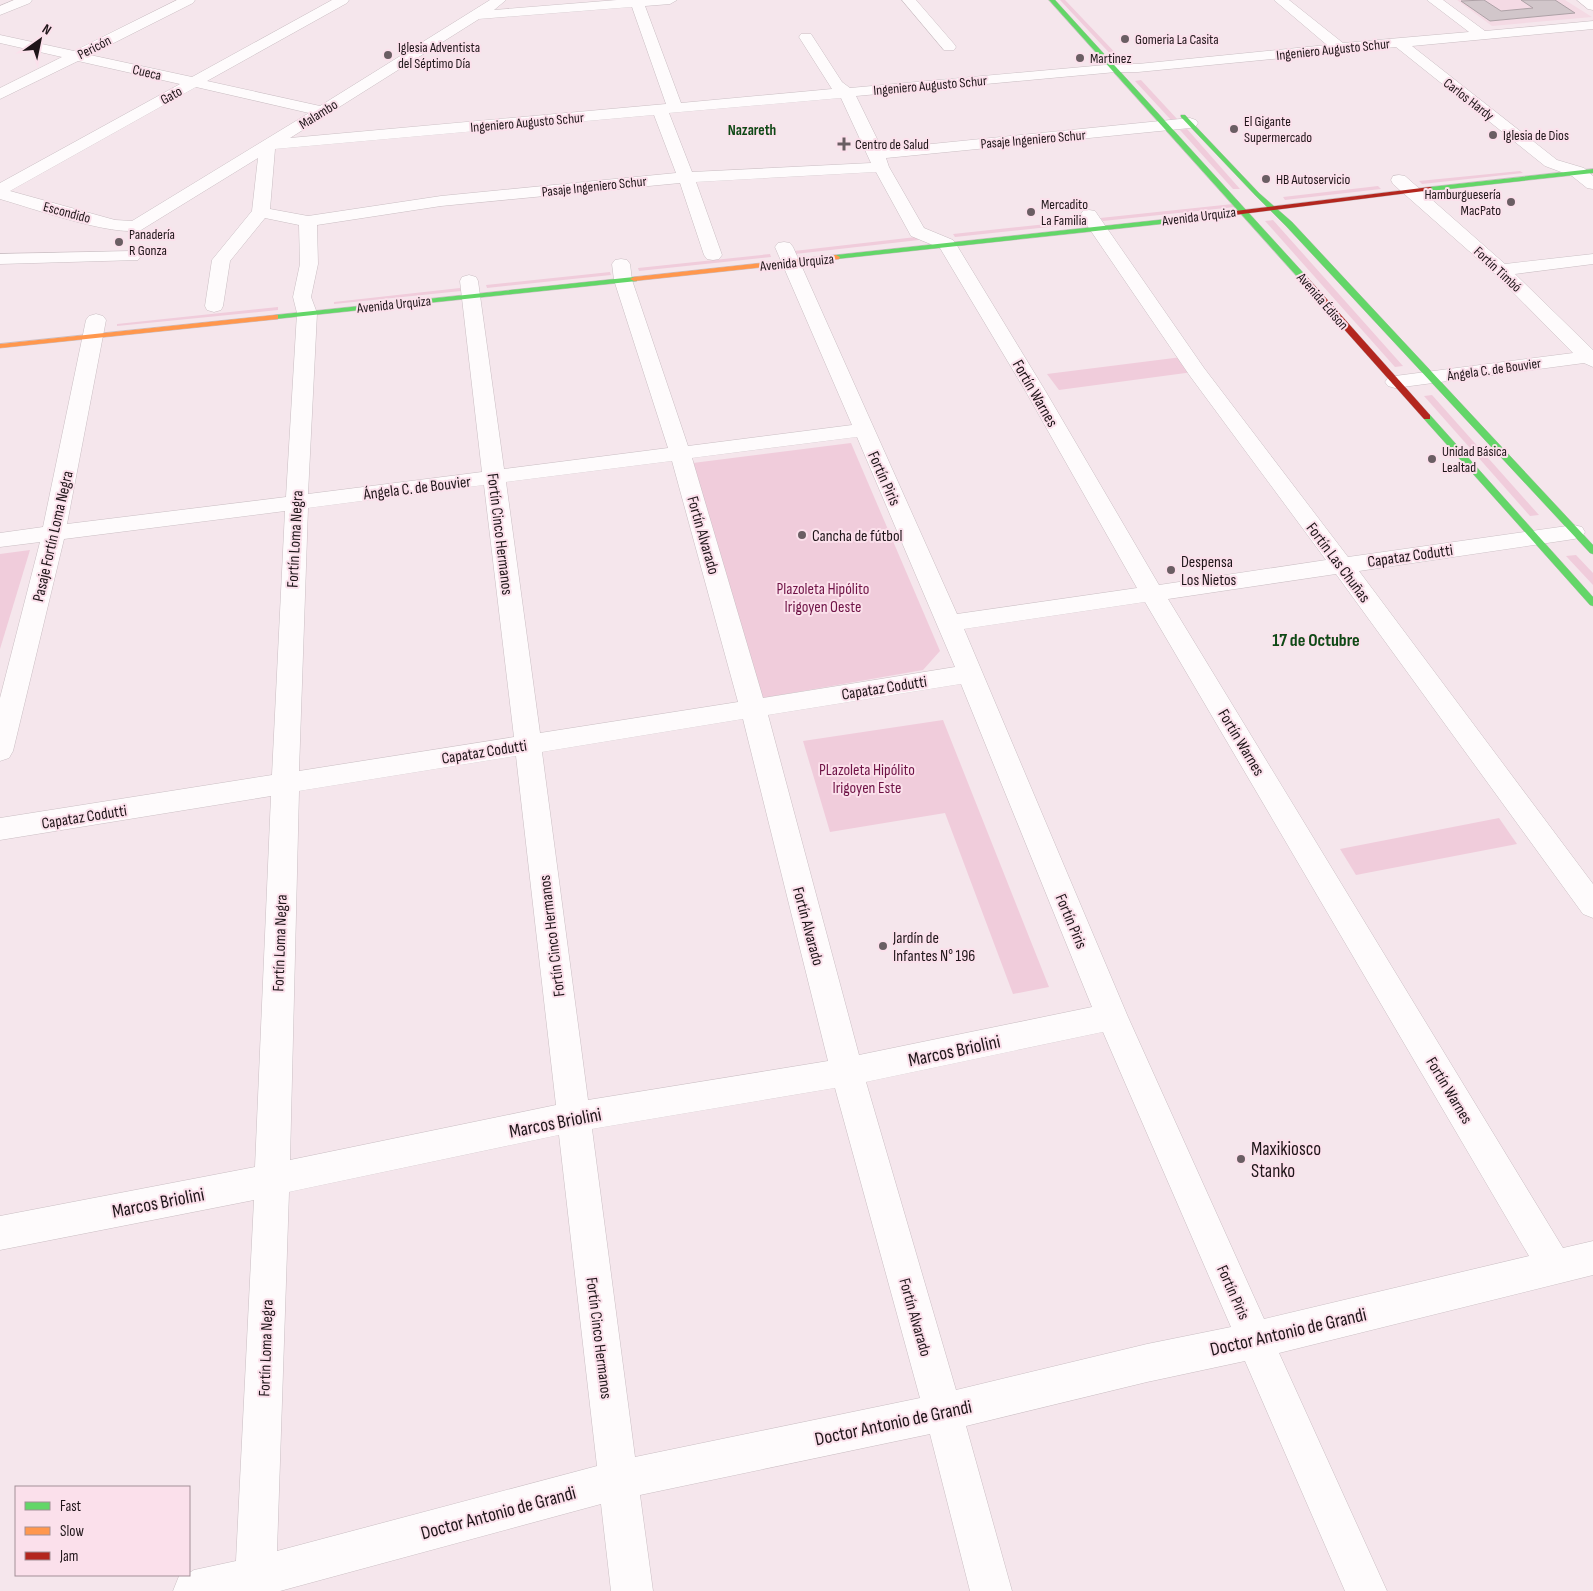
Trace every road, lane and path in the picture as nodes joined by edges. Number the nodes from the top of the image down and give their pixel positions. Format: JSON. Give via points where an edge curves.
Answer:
{"nodes":[{"id":1,"x":24,"y":0,"type":"edge"},
{"id":2,"x":188,"y":0,"type":"edge"},
{"id":3,"x":342,"y":0,"type":"edge"},
{"id":4,"x":499,"y":0,"type":"edge"},
{"id":5,"x":664,"y":0,"type":"edge"},
{"id":6,"x":670,"y":0,"type":"edge"},
{"id":7,"x":909,"y":0,"type":"edge"},
{"id":8,"x":1052,"y":0,"type":"edge"},
{"id":9,"x":1281,"y":0,"type":"edge"},
{"id":10,"x":1434,"y":0,"type":"edge"},
{"id":11,"x":1584,"y":0,"type":"edge"},
{"id":12,"x":637,"y":2,"type":"junction"},
{"id":13,"x":1593,"y":6,"type":"edge"},
{"id":14,"x":0,"y":11,"type":"edge"},
{"id":15,"x":477,"y":15,"type":"junction"},
{"id":16,"x":1593,"y":25,"type":"edge"},
{"id":17,"x":1482,"y":35,"type":"junction"},
{"id":18,"x":806,"y":37,"type":"dead end"},
{"id":19,"x":0,"y":39,"type":"edge"},
{"id":20,"x":1398,"y":42,"type":"junction"},
{"id":21,"x":949,"y":47,"type":"dead end"},
{"id":22,"x":1340,"y":48,"type":"junction"},
{"id":23,"x":1126,"y":55,"type":"dead end"},
{"id":24,"x":76,"y":56,"type":"junction"},
{"id":25,"x":1116,"y":68,"type":"junction"},
{"id":26,"x":1138,"y":68,"type":"junction"},
{"id":27,"x":195,"y":82,"type":"junction"},
{"id":28,"x":1151,"y":82,"type":"dead end"},
{"id":29,"x":846,"y":92,"type":"junction"},
{"id":30,"x":0,"y":94,"type":"edge"},
{"id":31,"x":667,"y":109,"type":"junction"},
{"id":32,"x":1177,"y":110,"type":"dead end"},
{"id":33,"x":322,"y":111,"type":"junction"},
{"id":34,"x":306,"y":122,"type":"junction"},
{"id":35,"x":1190,"y":124,"type":"junction"},
{"id":36,"x":1168,"y":126,"type":"junction"},
{"id":37,"x":340,"y":139,"type":"junction"},
{"id":38,"x":267,"y":146,"type":"junction"},
{"id":39,"x":879,"y":161,"type":"junction"},
{"id":40,"x":1551,"y":163,"type":"junction"},
{"id":41,"x":1532,"y":165,"type":"dead end"},
{"id":42,"x":1582,"y":168,"type":"edge"},
{"id":43,"x":686,"y":176,"type":"junction"},
{"id":44,"x":1404,"y":182,"type":"junction"},
{"id":45,"x":1593,"y":184,"type":"edge"},
{"id":46,"x":0,"y":190,"type":"edge"},
{"id":47,"x":1274,"y":193,"type":"dead end"},
{"id":48,"x":0,"y":194,"type":"edge"},
{"id":49,"x":1256,"y":194,"type":"junction"},
{"id":50,"x":1233,"y":198,"type":"junction"},
{"id":51,"x":1214,"y":200,"type":"dead end"},
{"id":52,"x":1273,"y":208,"type":"junction"},
{"id":53,"x":1244,"y":211,"type":"junction"},
{"id":54,"x":261,"y":212,"type":"junction"},
{"id":55,"x":1092,"y":218,"type":"junction"},
{"id":56,"x":308,"y":221,"type":"junction"},
{"id":57,"x":135,"y":226,"type":"joint"},
{"id":58,"x":946,"y":237,"type":"junction"},
{"id":59,"x":786,"y":251,"type":"junction"},
{"id":60,"x":713,"y":255,"type":"dead end"},
{"id":61,"x":132,"y":256,"type":"dead end"},
{"id":62,"x":0,"y":259,"type":"edge"},
{"id":63,"x":1593,"y":259,"type":"edge"},
{"id":64,"x":621,"y":268,"type":"junction"},
{"id":65,"x":1501,"y":270,"type":"junction"},
{"id":66,"x":469,"y":285,"type":"junction"},
{"id":67,"x":303,"y":301,"type":"junction"},
{"id":68,"x":214,"y":306,"type":"dead end"},
{"id":69,"x":96,"y":324,"type":"junction"},
{"id":70,"x":0,"y":346,"type":"edge"},
{"id":71,"x":1591,"y":358,"type":"edge"},
{"id":72,"x":1430,"y":377,"type":"junction"},
{"id":73,"x":1394,"y":382,"type":"junction"},
{"id":74,"x":864,"y":430,"type":"junction"},
{"id":75,"x":680,"y":454,"type":"junction"},
{"id":76,"x":494,"y":478,"type":"junction"},
{"id":77,"x":295,"y":501,"type":"junction"},
{"id":78,"x":54,"y":531,"type":"junction"},
{"id":79,"x":1574,"y":532,"type":"junction"},
{"id":80,"x":1533,"y":538,"type":"junction"},
{"id":81,"x":0,"y":540,"type":"edge"},
{"id":82,"x":1593,"y":551,"type":"edge"},
{"id":83,"x":1342,"y":565,"type":"junction"},
{"id":84,"x":1152,"y":593,"type":"junction"},
{"id":85,"x":1593,"y":603,"type":"edge"},
{"id":86,"x":949,"y":623,"type":"junction"},
{"id":87,"x":969,"y":674,"type":"junction"},
{"id":88,"x":753,"y":708,"type":"junction"},
{"id":89,"x":528,"y":744,"type":"junction"},
{"id":90,"x":0,"y":751,"type":"edge"},
{"id":91,"x":284,"y":783,"type":"junction"},
{"id":92,"x":0,"y":829,"type":"edge"},
{"id":93,"x":1593,"y":906,"type":"edge"},
{"id":94,"x":1112,"y":1017,"type":"junction"},
{"id":95,"x":847,"y":1072,"type":"junction"},
{"id":96,"x":573,"y":1118,"type":"junction"},
{"id":97,"x":272,"y":1180,"type":"junction"},
{"id":98,"x":0,"y":1233,"type":"edge"},
{"id":99,"x":1593,"y":1258,"type":"edge"},
{"id":100,"x":1555,"y":1266,"type":"junction"},
{"id":101,"x":1256,"y":1340,"type":"junction"},
{"id":102,"x":943,"y":1412,"type":"junction"},
{"id":103,"x":618,"y":1480,"type":"junction"},
{"id":104,"x":255,"y":1584,"type":"edge"},
{"id":105,"x":194,"y":1591,"type":"edge"},
{"id":106,"x":632,"y":1591,"type":"edge"},
{"id":107,"x":991,"y":1591,"type":"edge"},
{"id":108,"x":1366,"y":1591,"type":"edge"}],
"edges":[{"from":1,"to":14,"type":"street"},
{"from":2,"to":24,"type":"street","name":"Pericón"},
{"from":3,"to":27,"type":"street","name":"Gato"},
{"from":4,"to":15,"type":"street","name":"Malambo"},
{"from":5,"to":6,"type":"street"},
{"from":5,"to":12,"type":"street"},
{"from":7,"to":21,"type":"street"},
{"from":8,"to":25,"type":"main road","name":"Avenida Édison"},
{"from":9,"to":22,"type":"street"},
{"from":10,"to":17,"type":"street"},
{"from":11,"to":13,"type":"street"},
{"from":12,"to":15,"type":"street"},
{"from":12,"to":31,"type":"street"},
{"from":15,"to":33,"type":"street","name":"Malambo"},
{"from":16,"to":17,"type":"street","name":"Ingeniero Augusto Schur"},
{"from":17,"to":20,"type":"street","name":"Ingeniero Augusto Schur"},
{"from":18,"to":29,"type":"street","via":[[836,86]]},
{"from":19,"to":24,"type":"street","name":"Cueca"},
{"from":20,"to":22,"type":"street","name":"Ingeniero Augusto Schur"},
{"from":20,"to":40,"type":"street","name":"Carlos Hardy"},
{"from":22,"to":26,"type":"street","name":"Ingeniero Augusto Schur"},
{"from":23,"to":26,"type":"main road"},
{"from":24,"to":27,"type":"street","name":"Cueca"},
{"from":24,"to":30,"type":"street","name":"Pericón"},
{"from":25,"to":26,"type":"street","name":"Ingeniero Augusto Schur"},
{"from":25,"to":29,"type":"street","name":"Ingeniero Augusto Schur"},
{"from":25,"to":36,"type":"main road","name":"Avenida Édison"},
{"from":26,"to":28,"type":"main road"},
{"from":27,"to":33,"type":"street","name":"Cueca"},
{"from":27,"to":46,"type":"street","name":"Gato"},
{"from":29,"to":31,"type":"street","name":"Ingeniero Augusto Schur"},
{"from":29,"to":39,"type":"street"},
{"from":31,"to":37,"type":"street","name":"Ingeniero Augusto Schur"},
{"from":31,"to":43,"type":"street"},
{"from":32,"to":35,"type":"main road","name":"Avenida Édison"},
{"from":33,"to":34,"type":"street","name":"Malambo"},
{"from":34,"to":37,"type":"street"},
{"from":34,"to":38,"type":"street","name":"Malambo"},
{"from":35,"to":36,"type":"street","name":"Pasaje Ingeniero Schur"},
{"from":35,"to":49,"type":"main road","name":"Avenida Édison"},
{"from":36,"to":39,"type":"street","name":"Pasaje Ingeniero Schur"},
{"from":36,"to":50,"type":"main road","name":"Avenida Édison"},
{"from":37,"to":38,"type":"street","name":"Ingeniero Augusto Schur"},
{"from":38,"to":54,"type":"street"},
{"from":38,"to":57,"type":"street","name":"Malambo"},
{"from":39,"to":43,"type":"street","name":"Pasaje Ingeniero Schur"},
{"from":39,"to":58,"type":"street","via":[[912,233]]},
{"from":40,"to":41,"type":"main road"},
{"from":40,"to":42,"type":"street","name":"Carlos Hardy"},
{"from":42,"to":44,"type":"main road","name":"Avenida Urquiza"},
{"from":42,"to":45,"type":"street","name":"Carlos Hardy"},
{"from":43,"to":56,"type":"street","name":"Pasaje Ingeniero Schur","via":[[441,201]]},
{"from":43,"to":60,"type":"street"},
{"from":44,"to":52,"type":"main road","name":"Avenida Urquiza"},
{"from":44,"to":65,"type":"street","name":"Fortín Timbó"},
{"from":47,"to":49,"type":"main road","name":"Avenida Urquiza"},
{"from":48,"to":57,"type":"street","name":"Escondido","via":[[114,225]]},
{"from":49,"to":50,"type":"main road","name":"Avenida Urquiza"},
{"from":49,"to":52,"type":"main road","name":"Avenida Édison"},
{"from":50,"to":51,"type":"main road","name":"Avenida Urquiza"},
{"from":50,"to":53,"type":"main road","name":"Avenida Édison"},
{"from":52,"to":53,"type":"main road","name":"Avenida Urquiza"},
{"from":52,"to":72,"type":"main road","name":"Avenida Édison"},
{"from":53,"to":55,"type":"main road","name":"Avenida Urquiza"},
{"from":53,"to":73,"type":"main road","name":"Avenida Édison"},
{"from":54,"to":56,"type":"street","name":"Pasaje Ingeniero Schur"},
{"from":54,"to":68,"type":"street","via":[[221,260]]},
{"from":55,"to":58,"type":"main road","name":"Avenida Urquiza"},
{"from":55,"to":83,"type":"street","name":"Fortín Las Chuñas","via":[[1192,365]]},
{"from":56,"to":67,"type":"street","name":"Fortín Loma Negra","via":[[309,264]]},
{"from":58,"to":59,"type":"main road","name":"Avenida Urquiza"},
{"from":58,"to":84,"type":"street","name":"Fortín Warnes"},
{"from":59,"to":64,"type":"main road","name":"Avenida Urquiza"},
{"from":59,"to":74,"type":"street","name":"Fortín Piris"},
{"from":61,"to":62,"type":"street"},
{"from":63,"to":65,"type":"street"},
{"from":64,"to":66,"type":"main road","name":"Avenida Urquiza"},
{"from":64,"to":75,"type":"street","name":"Fortín Alvarado"},
{"from":65,"to":71,"type":"street","name":"Fortín Timbó"},
{"from":66,"to":67,"type":"main road","name":"Avenida Urquiza"},
{"from":66,"to":76,"type":"street","name":"Fortín Cinco Hermanos"},
{"from":67,"to":69,"type":"main road","name":"Avenida Urquiza"},
{"from":67,"to":77,"type":"street","name":"Fortín Loma Negra"},
{"from":69,"to":70,"type":"main road","name":"Avenida Urquiza"},
{"from":69,"to":78,"type":"street","name":"Pasaje Fortín Loma Negra"},
{"from":71,"to":72,"type":"street","name":"Ángela C. de Bouvier"},
{"from":72,"to":73,"type":"street","name":"Ángela C. de Bouvier"},
{"from":72,"to":79,"type":"main road","name":"Avenida Édison"},
{"from":73,"to":80,"type":"main road","name":"Avenida Édison"},
{"from":74,"to":75,"type":"street","name":"Ángela C. de Bouvier"},
{"from":74,"to":86,"type":"street","name":"Fortín Piris"},
{"from":75,"to":76,"type":"street","name":"Ángela C. de Bouvier"},
{"from":75,"to":88,"type":"street","name":"Fortín Alvarado"},
{"from":76,"to":77,"type":"street","name":"Ángela C. de Bouvier"},
{"from":76,"to":89,"type":"street","name":"Fortín Cinco Hermanos"},
{"from":77,"to":78,"type":"street","name":"Ángela C. de Bouvier"},
{"from":77,"to":91,"type":"street","name":"Fortín Loma Negra"},
{"from":78,"to":81,"type":"street","name":"Ángela C. de Bouvier"},
{"from":78,"to":90,"type":"street","name":"Pasaje Fortín Loma Negra"},
{"from":79,"to":80,"type":"street","name":"Capataz Codutti"},
{"from":79,"to":82,"type":"main road","name":"Avenida Édison"},
{"from":80,"to":83,"type":"street","name":"Capataz Codutti"},
{"from":80,"to":85,"type":"main road","name":"Avenida Édison"},
{"from":83,"to":84,"type":"street","name":"Capataz Codutti"},
{"from":83,"to":93,"type":"street","name":"Fortín Las Chuñas"},
{"from":84,"to":86,"type":"street","name":"Capataz Codutti"},
{"from":84,"to":100,"type":"street","name":"Fortín Warnes"},
{"from":86,"to":87,"type":"street","name":"Fortín Piris"},
{"from":87,"to":88,"type":"street","name":"Capataz Codutti"},
{"from":87,"to":94,"type":"street","name":"Fortín Piris"},
{"from":88,"to":89,"type":"street","name":"Capataz Codutti"},
{"from":88,"to":95,"type":"street","name":"Fortín Alvarado"},
{"from":89,"to":91,"type":"street","name":"Capataz Codutti"},
{"from":89,"to":96,"type":"street","name":"Fortín Cinco Hermanos"},
{"from":91,"to":92,"type":"street","name":"Capataz Codutti"},
{"from":91,"to":97,"type":"street","name":"Fortín Loma Negra"},
{"from":94,"to":95,"type":"street","name":"Marcos Briolini"},
{"from":94,"to":101,"type":"street","name":"Fortín Piris"},
{"from":95,"to":96,"type":"street","name":"Marcos Briolini"},
{"from":95,"to":102,"type":"street","name":"Fortín Alvarado"},
{"from":96,"to":97,"type":"street","name":"Marcos Briolini"},
{"from":96,"to":103,"type":"street","name":"Fortín Cinco Hermanos"},
{"from":97,"to":98,"type":"street","name":"Marcos Briolini"},
{"from":97,"to":104,"type":"street","name":"Fortín Loma Negra"},
{"from":99,"to":100,"type":"street","name":"Doctor Antonio de Grandi"},
{"from":100,"to":101,"type":"street","name":"Doctor Antonio de Grandi"},
{"from":101,"to":102,"type":"street","name":"Doctor Antonio de Grandi"},
{"from":101,"to":108,"type":"street","name":"Fortín Piris"},
{"from":102,"to":103,"type":"street","name":"Doctor Antonio de Grandi"},
{"from":102,"to":107,"type":"street","name":"Fortín Alvarado"},
{"from":103,"to":104,"type":"street","name":"Doctor Antonio de Grandi"},
{"from":103,"to":106,"type":"street","name":"Fortín Cinco Hermanos"},
{"from":104,"to":105,"type":"street","name":"Doctor Antonio de Grandi"}]}
